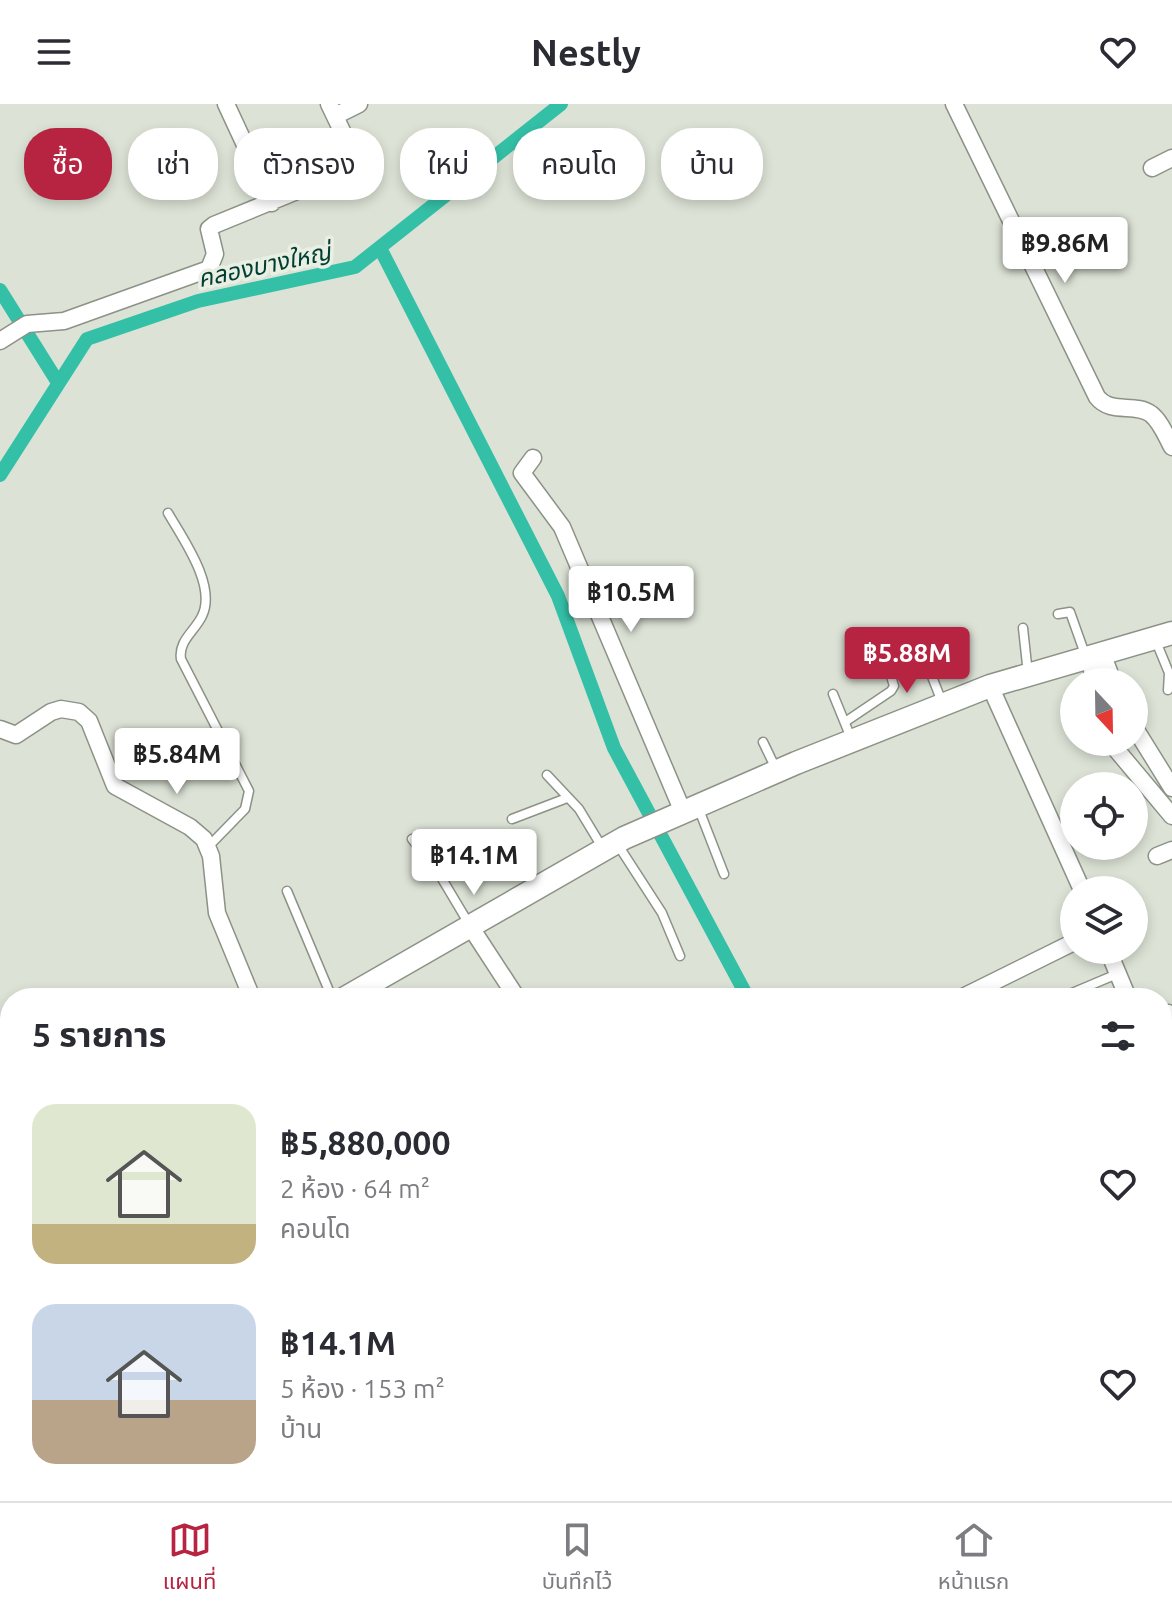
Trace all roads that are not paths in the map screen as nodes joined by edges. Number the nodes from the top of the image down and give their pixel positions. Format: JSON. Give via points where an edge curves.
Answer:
{"nodes":[{"id":1,"x":226,"y":104,"type":"edge"},
{"id":2,"x":359,"y":104,"type":"edge"},
{"id":3,"x":954,"y":104,"type":"edge"},
{"id":4,"x":332,"y":110,"type":"edge"},
{"id":5,"x":1172,"y":158,"type":"edge"},
{"id":6,"x":1152,"y":168,"type":"dead end"},
{"id":7,"x":272,"y":203,"type":"junction"},
{"id":8,"x":3,"y":339,"type":"edge"},
{"id":9,"x":1172,"y":447,"type":"edge"},
{"id":10,"x":533,"y":458,"type":"dead end"},
{"id":11,"x":168,"y":513,"type":"dead end"},
{"id":12,"x":1058,"y":614,"type":"dead end"},
{"id":13,"x":1023,"y":628,"type":"dead end"},
{"id":14,"x":1163,"y":635,"type":"edge"},
{"id":15,"x":1093,"y":655,"type":"junction"},
{"id":16,"x":1093,"y":668,"type":"edge"},
{"id":17,"x":1103,"y":668,"type":"edge"},
{"id":18,"x":929,"y":669,"type":"dead end"},
{"id":19,"x":890,"y":673,"type":"dead end"},
{"id":20,"x":1028,"y":675,"type":"junction"},
{"id":21,"x":990,"y":686,"type":"junction"},
{"id":22,"x":1168,"y":690,"type":"dead end"},
{"id":23,"x":833,"y":694,"type":"dead end"},
{"id":24,"x":943,"y":705,"type":"junction"},
{"id":25,"x":0,"y":729,"type":"edge"},
{"id":26,"x":848,"y":732,"type":"junction"},
{"id":27,"x":763,"y":742,"type":"dead end"},
{"id":28,"x":1148,"y":749,"type":"edge"},
{"id":29,"x":1122,"y":756,"type":"edge"},
{"id":30,"x":777,"y":772,"type":"junction"},
{"id":31,"x":547,"y":775,"type":"dead end"},
{"id":32,"x":1172,"y":788,"type":"edge"},
{"id":33,"x":567,"y":798,"type":"junction"},
{"id":34,"x":682,"y":813,"type":"junction"},
{"id":35,"x":1171,"y":814,"type":"edge"},
{"id":36,"x":512,"y":819,"type":"dead end"},
{"id":37,"x":412,"y":839,"type":"dead end"},
{"id":38,"x":614,"y":843,"type":"junction"},
{"id":39,"x":208,"y":847,"type":"junction"},
{"id":40,"x":724,"y":874,"type":"dead end"},
{"id":41,"x":1076,"y":876,"type":"edge"},
{"id":42,"x":287,"y":891,"type":"dead end"},
{"id":43,"x":470,"y":926,"type":"junction"},
{"id":44,"x":1060,"y":949,"type":"edge"},
{"id":45,"x":680,"y":956,"type":"dead end"},
{"id":46,"x":1114,"y":964,"type":"edge"},
{"id":47,"x":1118,"y":974,"type":"junction"},
{"id":48,"x":248,"y":988,"type":"edge"},
{"id":49,"x":328,"y":988,"type":"edge"},
{"id":50,"x":362,"y":988,"type":"edge"},
{"id":51,"x":510,"y":988,"type":"edge"},
{"id":52,"x":981,"y":988,"type":"edge"},
{"id":53,"x":1084,"y":988,"type":"edge"},
{"id":54,"x":1124,"y":988,"type":"edge"}],
"edges":[{"from":1,"to":7,"type":"street"},
{"from":2,"to":4,"type":"street"},
{"from":3,"to":9,"type":"street","via":[[1097,397],[1106,406],[1152,415]]},
{"from":4,"to":7,"type":"street","via":[[355,158],[353,168]]},
{"from":5,"to":6,"type":"street"},
{"from":7,"to":8,"type":"street","via":[[209,229],[215,254],[209,269],[64,321],[27,324]]},
{"from":10,"to":34,"type":"street","via":[[524,467],[525,480],[562,527]]},
{"from":11,"to":39,"type":"lane","via":[[192,555],[206,596],[202,618],[181,647],[181,659],[249,791],[245,809]]},
{"from":12,"to":15,"type":"lane","via":[[1070,612]]},
{"from":13,"to":20,"type":"lane"},
{"from":14,"to":15,"type":"street"},
{"from":14,"to":22,"type":"lane"},
{"from":15,"to":16,"type":"street"},
{"from":15,"to":17,"type":"street"},
{"from":15,"to":20,"type":"street"},
{"from":18,"to":24,"type":"lane"},
{"from":19,"to":26,"type":"lane","via":[[891,691]]},
{"from":20,"to":21,"type":"street"},
{"from":21,"to":24,"type":"street"},
{"from":21,"to":41,"type":"street"},
{"from":23,"to":26,"type":"lane"},
{"from":24,"to":26,"type":"street"},
{"from":25,"to":39,"type":"street","via":[[16,735],[51,712],[79,712],[89,721],[115,786],[190,827]]},
{"from":26,"to":30,"type":"street"},
{"from":27,"to":30,"type":"lane"},
{"from":28,"to":32,"type":"street"},
{"from":29,"to":35,"type":"street"},
{"from":30,"to":34,"type":"street"},
{"from":31,"to":33,"type":"lane"},
{"from":33,"to":36,"type":"lane"},
{"from":33,"to":38,"type":"lane"},
{"from":34,"to":38,"type":"street"},
{"from":34,"to":40,"type":"lane"},
{"from":37,"to":43,"type":"lane"},
{"from":38,"to":43,"type":"street"},
{"from":38,"to":45,"type":"lane","via":[[662,913]]},
{"from":39,"to":48,"type":"street","via":[[213,898]]},
{"from":42,"to":49,"type":"lane"},
{"from":43,"to":50,"type":"street"},
{"from":43,"to":51,"type":"street"},
{"from":44,"to":52,"type":"street"},
{"from":46,"to":47,"type":"street"},
{"from":47,"to":53,"type":"lane"},
{"from":47,"to":54,"type":"street"}]}
